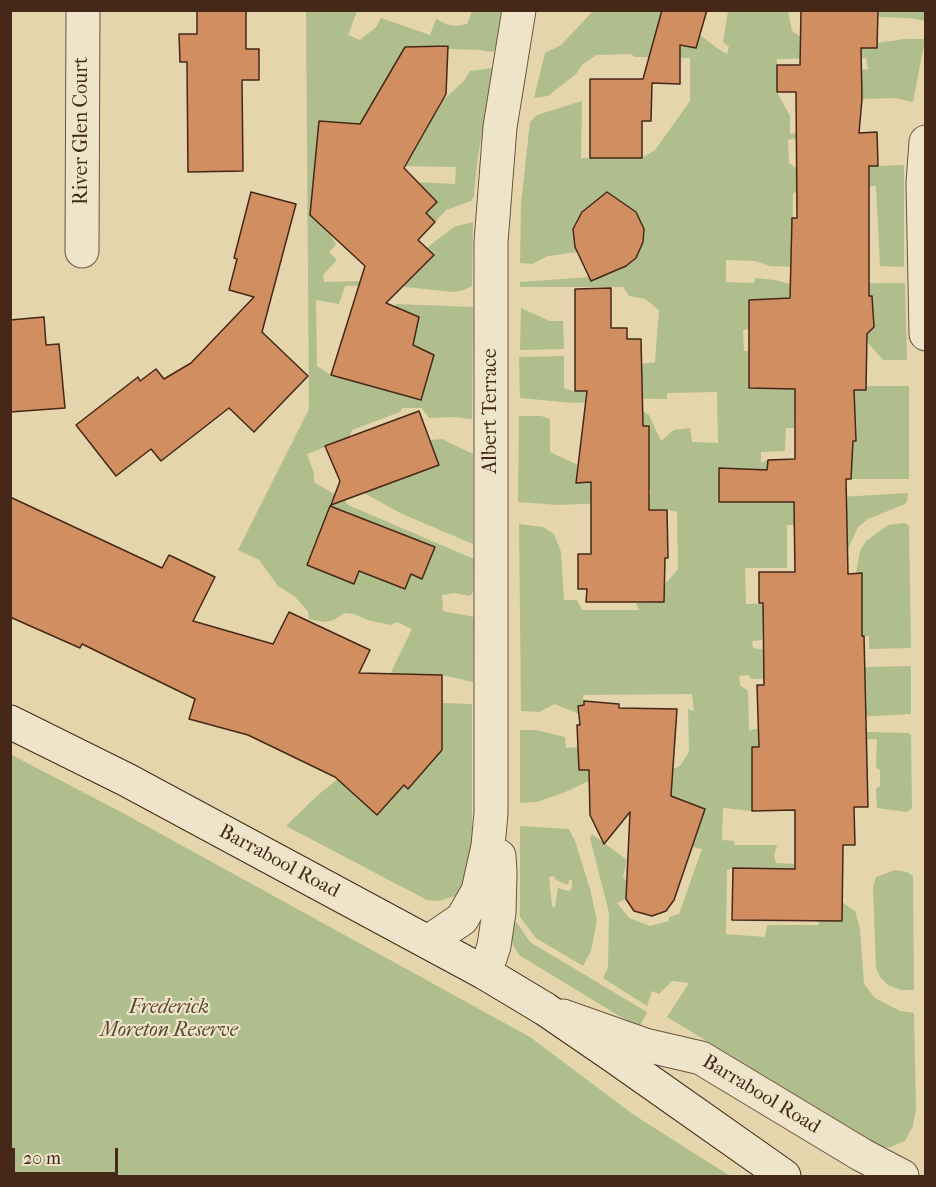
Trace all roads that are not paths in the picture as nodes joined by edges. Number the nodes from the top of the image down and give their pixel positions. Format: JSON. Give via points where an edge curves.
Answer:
{"nodes":[{"id":1,"x":83,"y":10,"type":"edge"},
{"id":2,"x":519,"y":10,"type":"edge"},
{"id":3,"x":926,"y":142,"type":"edge"},
{"id":4,"x":82,"y":251,"type":"dead end"},
{"id":5,"x":926,"y":334,"type":"edge"},
{"id":6,"x":10,"y":722,"type":"edge"},
{"id":7,"x":491,"y":813,"type":"junction"},
{"id":8,"x":428,"y":942,"type":"junction"},
{"id":9,"x":485,"y":973,"type":"junction"},
{"id":10,"x":545,"y":1009,"type":"junction"},
{"id":11,"x":784,"y":1176,"type":"edge"},
{"id":12,"x":902,"y":1176,"type":"edge"}],
"edges":[{"from":1,"to":4,"type":"street","name":"River Glen Court"},
{"from":2,"to":7,"type":"street","name":"Albert Terrace","via":[[500,127],[491,242]]},
{"from":3,"to":5,"type":"street"},
{"from":6,"to":8,"type":"street","name":"Barrabool Road","via":[[127,780]]},
{"from":7,"to":8,"type":"street","name":"Albert Terrace","via":[[478,891],[462,919]]},
{"from":7,"to":9,"type":"street","name":"Albert Terrace","via":[[500,873],[494,946]]},
{"from":8,"to":9,"type":"street","name":"Barrabool Road"},
{"from":9,"to":10,"type":"street","name":"Barrabool Road"},
{"from":10,"to":11,"type":"street","name":"Barrabool Road"},
{"from":10,"to":12,"type":"street","name":"Barrabool Road","via":[[645,1045],[701,1058]]}]}
